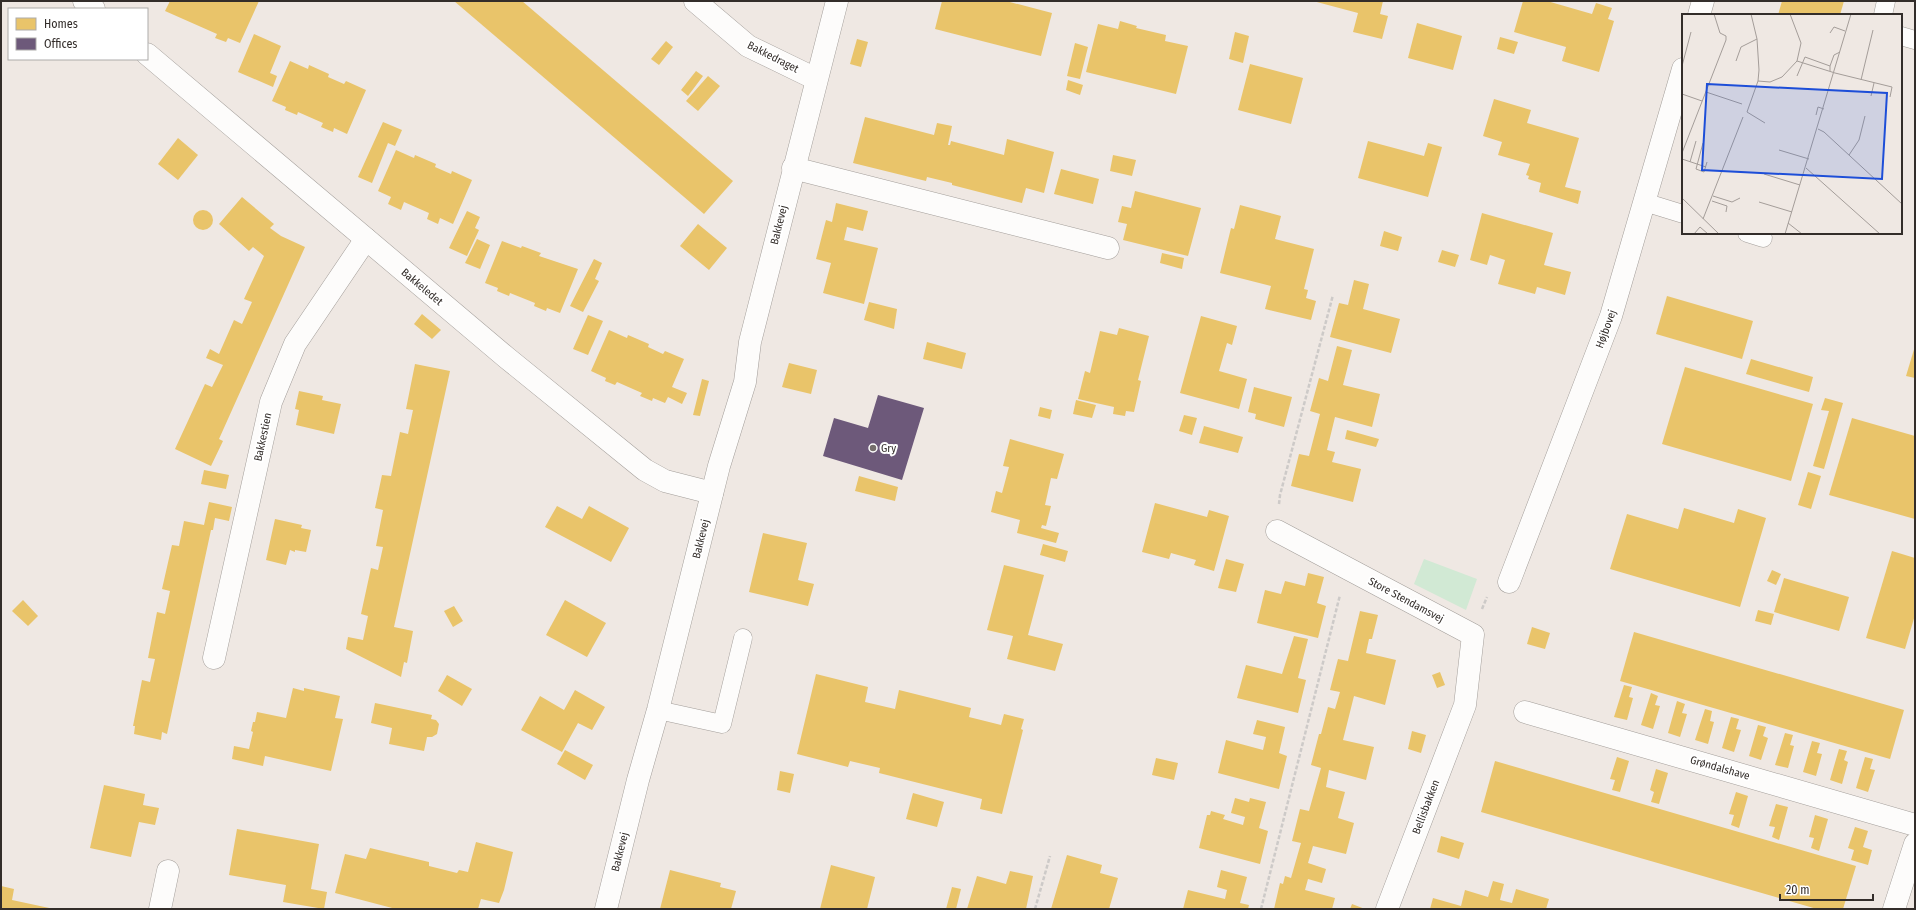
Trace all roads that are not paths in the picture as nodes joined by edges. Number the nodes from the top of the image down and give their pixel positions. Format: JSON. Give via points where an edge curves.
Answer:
{"nodes":[{"id":1,"x":84,"y":1,"type":"edge"},
{"id":2,"x":695,"y":1,"type":"edge"},
{"id":3,"x":837,"y":1,"type":"edge"},
{"id":4,"x":1703,"y":1,"type":"edge"},
{"id":5,"x":1886,"y":1,"type":"edge"},
{"id":6,"x":93,"y":8,"type":"edge"},
{"id":7,"x":1699,"y":14,"type":"edge"},
{"id":8,"x":1883,"y":14,"type":"edge"},
{"id":9,"x":1902,"y":36,"type":"edge"},
{"id":10,"x":1915,"y":40,"type":"edge"},
{"id":11,"x":148,"y":55,"type":"edge"},
{"id":12,"x":1682,"y":72,"type":"edge"},
{"id":13,"x":816,"y":79,"type":"junction"},
{"id":14,"x":793,"y":168,"type":"junction"},
{"id":15,"x":1644,"y":202,"type":"junction"},
{"id":16,"x":1682,"y":214,"type":"edge"},
{"id":17,"x":366,"y":239,"type":"junction"},
{"id":18,"x":1108,"y":248,"type":"dead end"},
{"id":19,"x":712,"y":493,"type":"junction"},
{"id":20,"x":1278,"y":531,"type":"road end"},
{"id":21,"x":1509,"y":582,"type":"road end"},
{"id":22,"x":743,"y":638,"type":"dead end"},
{"id":23,"x":214,"y":658,"type":"dead end"},
{"id":24,"x":1465,"y":705,"type":"joint"},
{"id":25,"x":658,"y":710,"type":"junction"},
{"id":26,"x":1525,"y":712,"type":"dead end"},
{"id":27,"x":1915,"y":825,"type":"edge"},
{"id":28,"x":1915,"y":844,"type":"edge"},
{"id":29,"x":168,"y":871,"type":"dead end"},
{"id":30,"x":160,"y":909,"type":"edge"},
{"id":31,"x":606,"y":909,"type":"edge"},
{"id":32,"x":1387,"y":909,"type":"edge"},
{"id":33,"x":1894,"y":909,"type":"edge"}],
"edges":[{"from":1,"to":6,"type":"street"},
{"from":2,"to":13,"type":"street","name":"Bakkedraget","via":[[748,46]]},
{"from":3,"to":13,"type":"street","name":"Bakkevej"},
{"from":4,"to":7,"type":"street"},
{"from":5,"to":8,"type":"lane"},
{"from":9,"to":10,"type":"lane"},
{"from":11,"to":17,"type":"street","name":"Bakkeledet"},
{"from":12,"to":15,"type":"street","name":"Højbovej"},
{"from":13,"to":14,"type":"street","name":"Bakkevej"},
{"from":14,"to":18,"type":"street"},
{"from":14,"to":19,"type":"street","name":"Bakkevej","via":[[750,342],[745,382]]},
{"from":15,"to":16,"type":"lane"},
{"from":15,"to":21,"type":"street","name":"Højbovej","via":[[1611,316]]},
{"from":17,"to":19,"type":"street","name":"Bakkeledet","via":[[645,470],[665,481]]},
{"from":17,"to":23,"type":"street","name":"Bakkestien","via":[[295,344],[270,402]]},
{"from":19,"to":25,"type":"street","name":"Bakkevej"},
{"from":20,"to":24,"type":"street","name":"Store Stendamsvej","via":[[1473,635]]},
{"from":22,"to":25,"type":"lane","via":[[722,724]]},
{"from":24,"to":32,"type":"street","name":"Bellisbakken"},
{"from":25,"to":31,"type":"street","name":"Bakkevej"},
{"from":26,"to":27,"type":"street","name":"Grøndalshave"},
{"from":28,"to":33,"type":"street"},
{"from":29,"to":30,"type":"street"}]}
